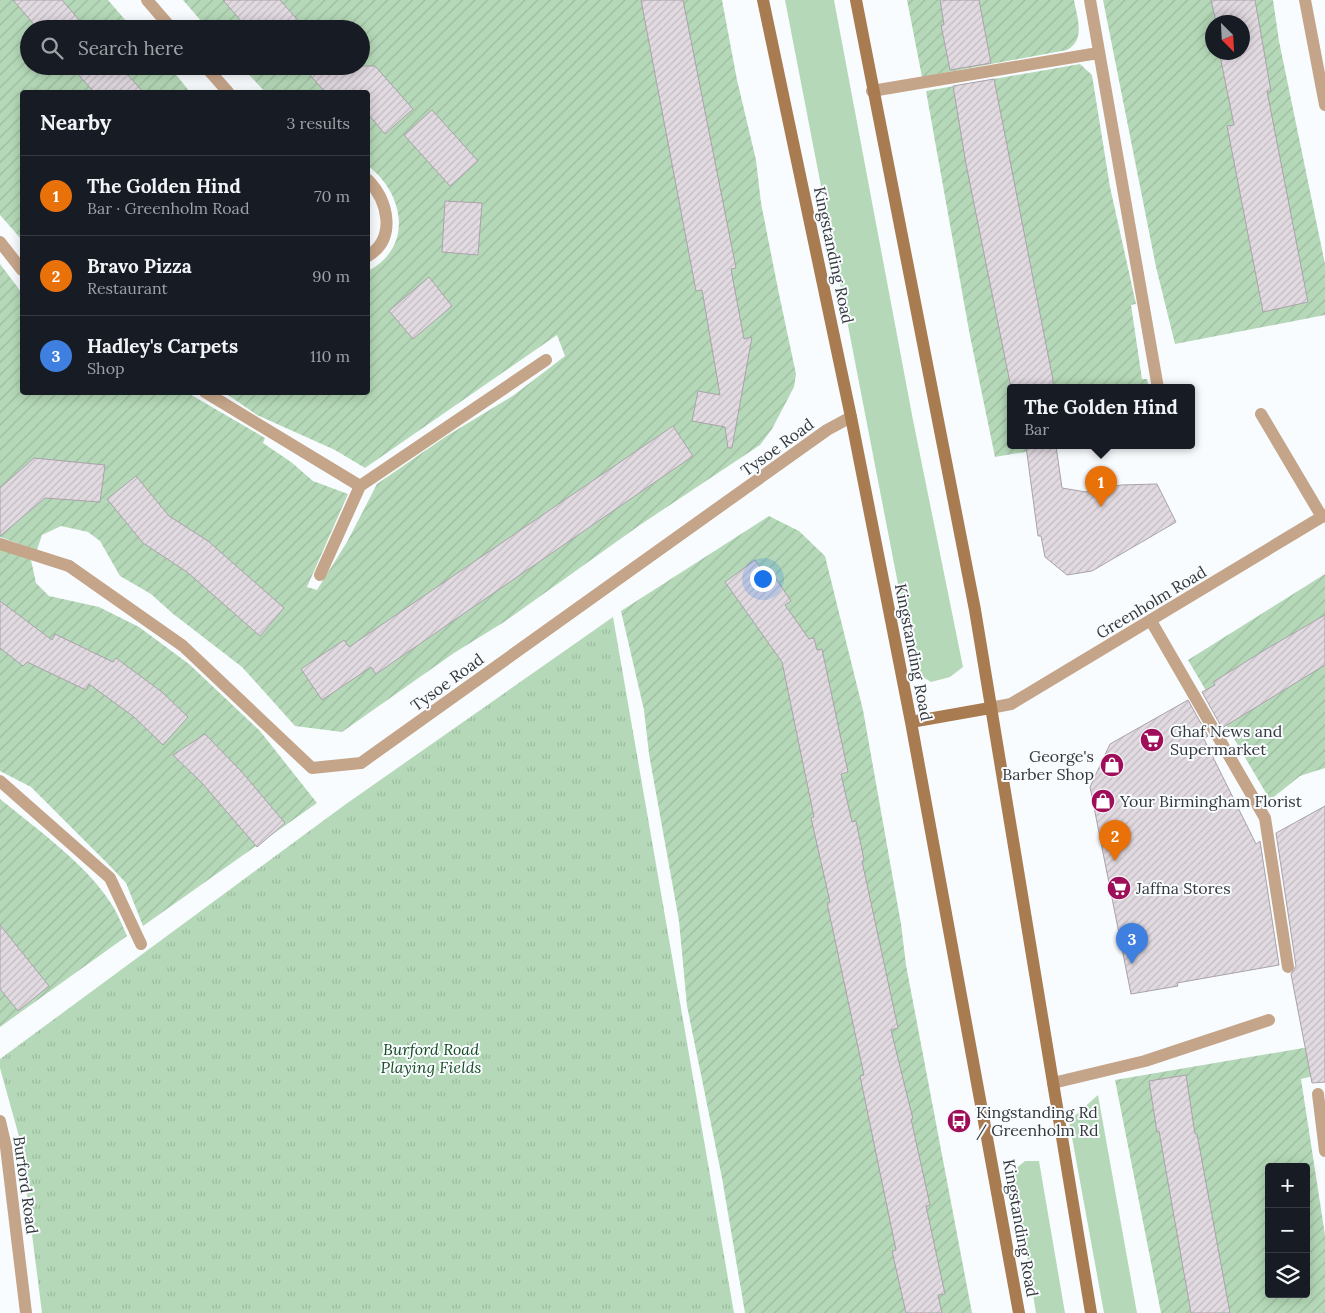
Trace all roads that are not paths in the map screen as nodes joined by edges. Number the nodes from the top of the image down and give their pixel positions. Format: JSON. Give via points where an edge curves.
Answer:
{"nodes":[{"id":1,"x":147,"y":0,"type":"edge"},
{"id":2,"x":763,"y":0,"type":"edge"},
{"id":3,"x":856,"y":0,"type":"edge"},
{"id":4,"x":1090,"y":0,"type":"edge"},
{"id":5,"x":1305,"y":0,"type":"edge"},
{"id":6,"x":164,"y":20,"type":"edge"},
{"id":7,"x":1098,"y":53,"type":"junction"},
{"id":8,"x":213,"y":75,"type":"edge"},
{"id":9,"x":226,"y":90,"type":"edge"},
{"id":10,"x":872,"y":91,"type":"junction"},
{"id":11,"x":1325,"y":105,"type":"edge"},
{"id":12,"x":370,"y":182,"type":"edge"},
{"id":13,"x":0,"y":242,"type":"edge"},
{"id":14,"x":370,"y":254,"type":"edge"},
{"id":15,"x":20,"y":267,"type":"edge"},
{"id":16,"x":546,"y":360,"type":"dead end"},
{"id":17,"x":1157,"y":384,"type":"edge"},
{"id":18,"x":210,"y":395,"type":"edge"},
{"id":19,"x":1261,"y":414,"type":"dead end"},
{"id":20,"x":851,"y":417,"type":"junction"},
{"id":21,"x":360,"y":486,"type":"junction"},
{"id":22,"x":1323,"y":516,"type":"edge"},
{"id":23,"x":0,"y":544,"type":"edge"},
{"id":24,"x":320,"y":575,"type":"dead end"},
{"id":25,"x":1151,"y":621,"type":"junction"},
{"id":26,"x":990,"y":708,"type":"junction"},
{"id":27,"x":911,"y":722,"type":"junction"},
{"id":28,"x":0,"y":781,"type":"edge"},
{"id":29,"x":141,"y":944,"type":"dead end"},
{"id":30,"x":1288,"y":967,"type":"dead end"},
{"id":31,"x":1269,"y":1020,"type":"dead end"},
{"id":32,"x":1054,"y":1083,"type":"junction"},
{"id":33,"x":1318,"y":1094,"type":"dead end"},
{"id":34,"x":0,"y":1121,"type":"edge"},
{"id":35,"x":1325,"y":1151,"type":"edge"},
{"id":36,"x":26,"y":1313,"type":"edge"},
{"id":37,"x":1019,"y":1313,"type":"edge"},
{"id":38,"x":1091,"y":1313,"type":"edge"}],
"edges":[{"from":1,"to":6,"type":"street"},
{"from":2,"to":20,"type":"main road","name":"Kingstanding Road"},
{"from":3,"to":10,"type":"main road"},
{"from":4,"to":7,"type":"street"},
{"from":5,"to":11,"type":"street"},
{"from":7,"to":10,"type":"street"},
{"from":7,"to":17,"type":"street"},
{"from":8,"to":9,"type":"street"},
{"from":10,"to":26,"type":"main road","via":[[975,610]]},
{"from":12,"to":14,"type":"street","via":[[385,206],[386,224],[382,242]]},
{"from":13,"to":15,"type":"street"},
{"from":16,"to":21,"type":"street"},
{"from":18,"to":21,"type":"street"},
{"from":19,"to":22,"type":"street"},
{"from":20,"to":23,"type":"street","name":"Tysoe Road","via":[[827,430],[361,763],[312,768],[183,646],[69,566]]},
{"from":20,"to":27,"type":"main road","name":"Kingstanding Road"},
{"from":21,"to":24,"type":"street"},
{"from":22,"to":25,"type":"street","name":"Greenholm Road"},
{"from":25,"to":26,"type":"street","name":"Greenholm Road","via":[[1011,704]]},
{"from":25,"to":30,"type":"street","via":[[1265,818]]},
{"from":26,"to":27,"type":"main road"},
{"from":26,"to":32,"type":"main road"},
{"from":27,"to":37,"type":"main road","name":"Kingstanding Road"},
{"from":28,"to":29,"type":"street","via":[[110,878]]},
{"from":31,"to":32,"type":"street","via":[[1145,1061]]},
{"from":32,"to":38,"type":"main road"},
{"from":33,"to":35,"type":"street"},
{"from":34,"to":36,"type":"street","name":"Burford Road"}]}
